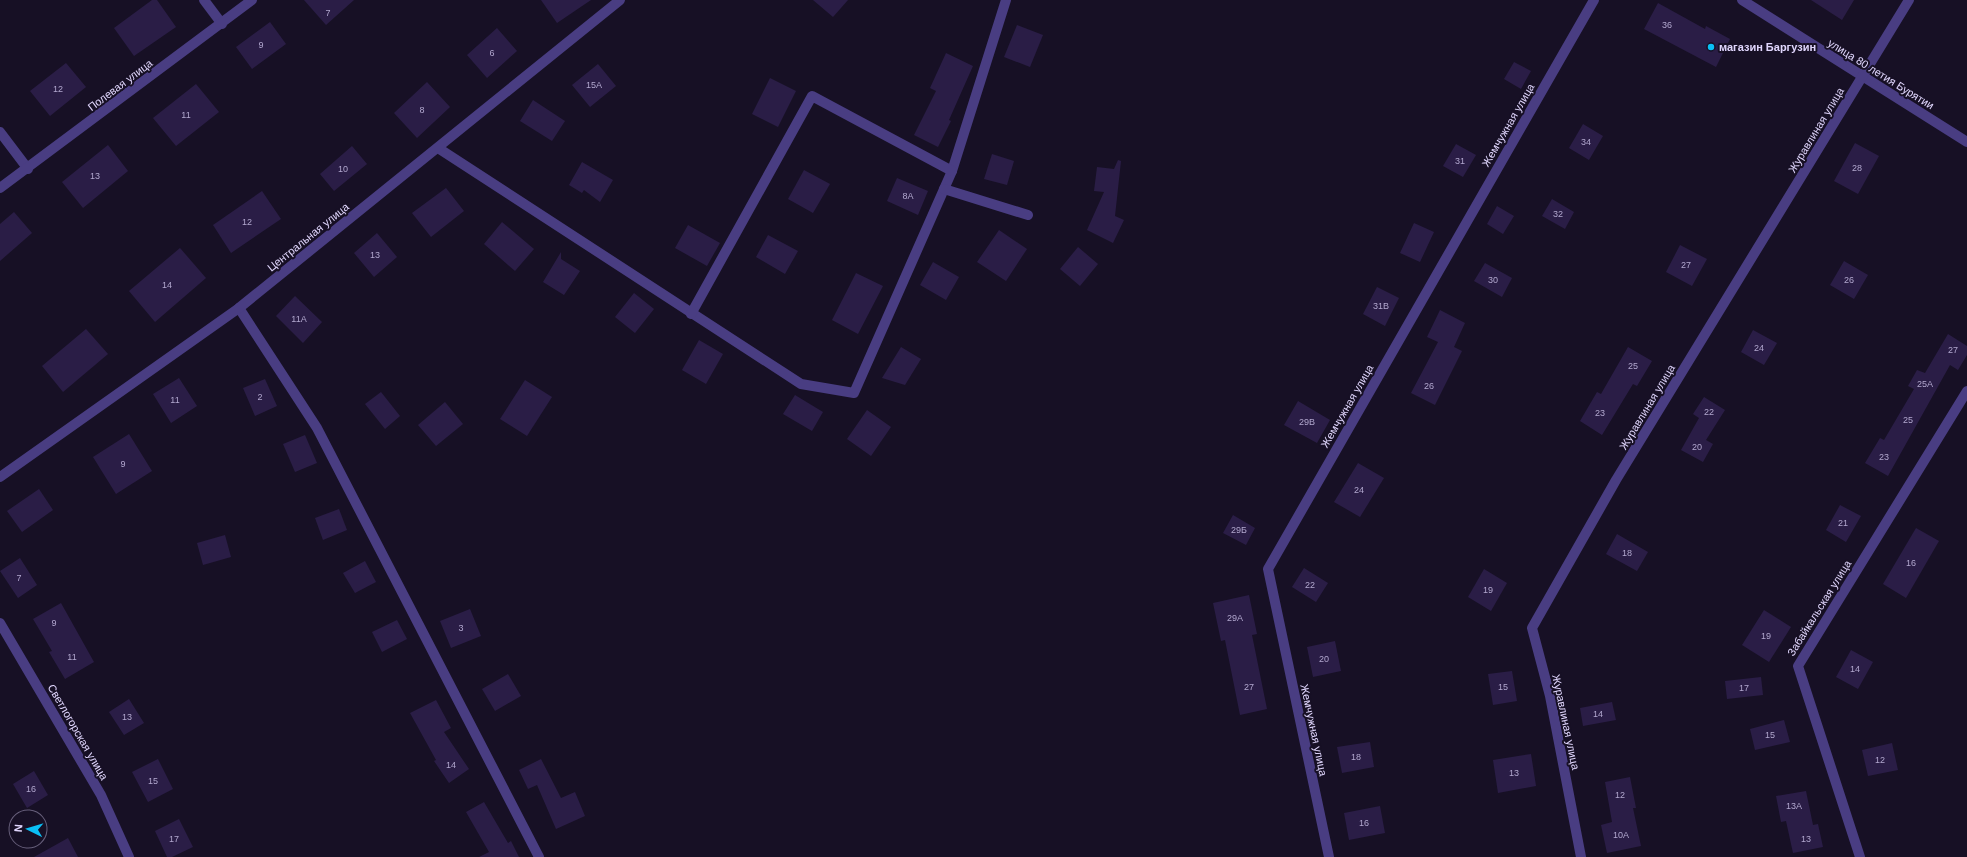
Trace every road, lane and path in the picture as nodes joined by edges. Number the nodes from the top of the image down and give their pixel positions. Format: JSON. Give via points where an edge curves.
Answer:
{"nodes":[{"id":1,"x":204,"y":0,"type":"edge"},
{"id":2,"x":252,"y":0,"type":"edge"},
{"id":3,"x":620,"y":0,"type":"edge"},
{"id":4,"x":1006,"y":0,"type":"edge"},
{"id":5,"x":1594,"y":0,"type":"edge"},
{"id":6,"x":1742,"y":0,"type":"edge"},
{"id":7,"x":1909,"y":0,"type":"edge"},
{"id":8,"x":222,"y":24,"type":"junction"},
{"id":9,"x":1863,"y":77,"type":"junction"},
{"id":10,"x":0,"y":132,"type":"edge"},
{"id":11,"x":1967,"y":142,"type":"edge"},
{"id":12,"x":438,"y":148,"type":"junction"},
{"id":13,"x":28,"y":169,"type":"junction"},
{"id":14,"x":952,"y":171,"type":"junction"},
{"id":15,"x":0,"y":188,"type":"edge"},
{"id":16,"x":944,"y":190,"type":"junction"},
{"id":17,"x":1028,"y":215,"type":"dead end"},
{"id":18,"x":239,"y":308,"type":"junction"},
{"id":19,"x":691,"y":314,"type":"junction"},
{"id":20,"x":1967,"y":391,"type":"edge"},
{"id":21,"x":0,"y":477,"type":"edge"},
{"id":22,"x":0,"y":623,"type":"edge"},
{"id":23,"x":129,"y":857,"type":"edge"},
{"id":24,"x":539,"y":857,"type":"edge"},
{"id":25,"x":1330,"y":857,"type":"edge"},
{"id":26,"x":1581,"y":857,"type":"edge"},
{"id":27,"x":1860,"y":857,"type":"edge"}],
"edges":[{"from":1,"to":8,"type":"street"},
{"from":2,"to":8,"type":"street","name":"Полевая улица"},
{"from":3,"to":12,"type":"street","name":"Центральная улица"},
{"from":4,"to":14,"type":"street"},
{"from":5,"to":25,"type":"street","name":"Жемчужная улица","via":[[1268,569]]},
{"from":6,"to":9,"type":"street","name":"улица 80 летия Бурятии"},
{"from":7,"to":9,"type":"street","name":"Журавлиная улица"},
{"from":8,"to":13,"type":"street","name":"Полевая улица"},
{"from":9,"to":11,"type":"street","name":"улица 80 летия Бурятии"},
{"from":9,"to":26,"type":"street","name":"Журавлиная улица","via":[[1616,480],[1532,628],[1550,696]]},
{"from":10,"to":13,"type":"street"},
{"from":12,"to":18,"type":"street","name":"Центральная улица"},
{"from":12,"to":19,"type":"street"},
{"from":13,"to":15,"type":"street","name":"Полевая улица"},
{"from":14,"to":16,"type":"street"},
{"from":14,"to":19,"type":"street","via":[[812,96]]},
{"from":16,"to":17,"type":"street"},
{"from":16,"to":19,"type":"street","via":[[854,393],[801,384]]},
{"from":18,"to":21,"type":"street","name":"Центральная улица"},
{"from":18,"to":24,"type":"street","via":[[317,428]]},
{"from":20,"to":27,"type":"street","name":"Забайкальская улица","via":[[1798,666]]},
{"from":22,"to":23,"type":"street","name":"Светлогорская улица","via":[[101,795]]}]}
